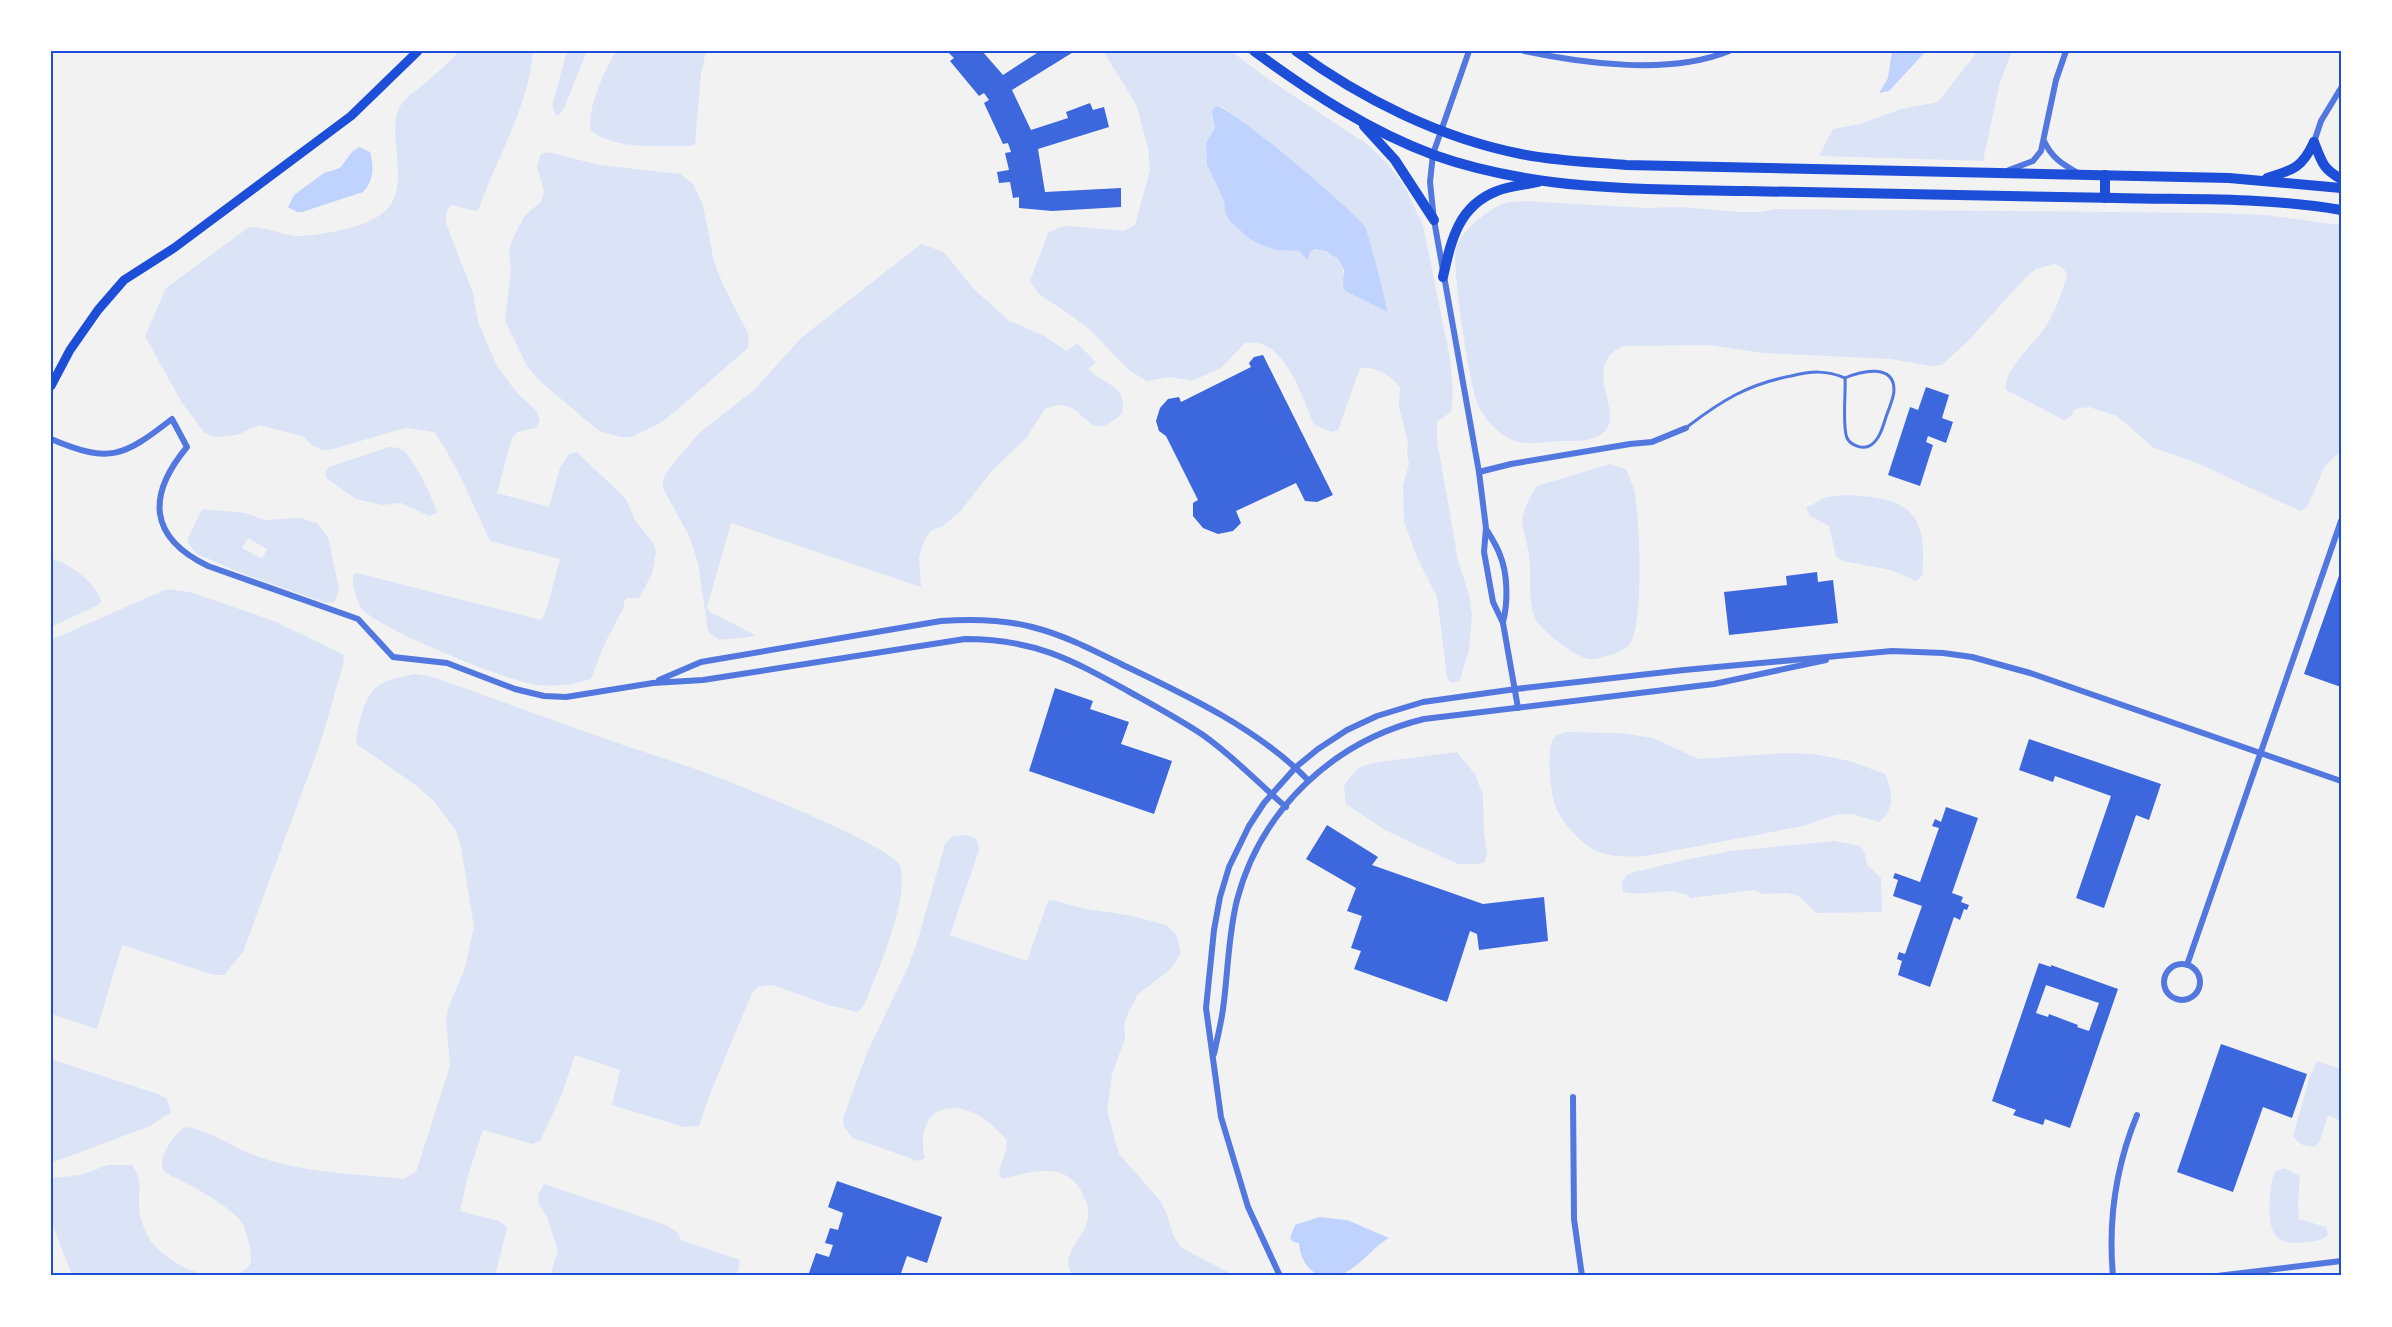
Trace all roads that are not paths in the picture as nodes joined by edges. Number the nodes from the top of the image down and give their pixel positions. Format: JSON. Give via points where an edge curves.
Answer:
{"nodes":[{"id":1,"x":418,"y":51,"type":"edge"},
{"id":2,"x":1254,"y":51,"type":"edge"},
{"id":3,"x":1296,"y":51,"type":"edge"},
{"id":4,"x":1469,"y":51,"type":"edge"},
{"id":5,"x":1524,"y":51,"type":"edge"},
{"id":6,"x":1729,"y":51,"type":"edge"},
{"id":7,"x":2066,"y":51,"type":"edge"},
{"id":8,"x":2341,"y":88,"type":"edge"},
{"id":9,"x":1358,"y":119,"type":"junction"},
{"id":10,"x":1442,"y":129,"type":"junction"},
{"id":11,"x":2044,"y":141,"type":"junction"},
{"id":12,"x":2314,"y":142,"type":"junction"},
{"id":13,"x":1433,"y":154,"type":"junction"},
{"id":14,"x":2000,"y":173,"type":"junction"},
{"id":15,"x":2081,"y":174,"type":"junction"},
{"id":16,"x":2105,"y":175,"type":"junction"},
{"id":17,"x":2341,"y":179,"type":"edge"},
{"id":18,"x":2262,"y":180,"type":"junction"},
{"id":19,"x":1546,"y":181,"type":"junction"},
{"id":20,"x":2341,"y":188,"type":"edge"},
{"id":21,"x":2105,"y":198,"type":"junction"},
{"id":22,"x":2341,"y":210,"type":"edge"},
{"id":23,"x":1434,"y":220,"type":"junction"},
{"id":24,"x":1443,"y":277,"type":"junction"},
{"id":25,"x":1845,"y":378,"type":"junction"},
{"id":26,"x":51,"y":386,"type":"edge"},
{"id":27,"x":1686,"y":428,"type":"joint"},
{"id":28,"x":51,"y":439,"type":"edge"},
{"id":29,"x":1479,"y":472,"type":"junction"},
{"id":30,"x":2341,"y":521,"type":"edge"},
{"id":31,"x":1486,"y":528,"type":"junction"},
{"id":32,"x":1503,"y":623,"type":"junction"},
{"id":33,"x":1847,"y":655,"type":"junction"},
{"id":34,"x":653,"y":683,"type":"junction"},
{"id":35,"x":1516,"y":689,"type":"junction"},
{"id":36,"x":1518,"y":708,"type":"junction"},
{"id":37,"x":2261,"y":753,"type":"junction"},
{"id":38,"x":1296,"y":767,"type":"junction"},
{"id":39,"x":1308,"y":780,"type":"junction"},
{"id":40,"x":2341,"y":781,"type":"edge"},
{"id":41,"x":1272,"y":795,"type":"junction"},
{"id":42,"x":1286,"y":807,"type":"junction"},
{"id":43,"x":2187,"y":965,"type":"junction"},
{"id":44,"x":1213,"y":1060,"type":"junction"},
{"id":45,"x":1573,"y":1097,"type":"dead end"},
{"id":46,"x":2137,"y":1114,"type":"dead end"},
{"id":47,"x":2341,"y":1261,"type":"edge"},
{"id":48,"x":1280,"y":1276,"type":"edge"},
{"id":49,"x":1582,"y":1276,"type":"edge"},
{"id":50,"x":2114,"y":1276,"type":"edge"},
{"id":51,"x":2217,"y":1276,"type":"edge"}],
"edges":[{"from":1,"to":26,"type":"main road","via":[[351,116],[174,248],[124,280],[70,350]]},
{"from":2,"to":9,"type":"main road"},
{"from":3,"to":10,"type":"main road","via":[[1367,97]]},
{"from":4,"to":10,"type":"street"},
{"from":5,"to":6,"type":"street","via":[[1569,59],[1653,65],[1692,62]]},
{"from":7,"to":11,"type":"street"},
{"from":8,"to":12,"type":"street"},
{"from":9,"to":13,"type":"main road"},
{"from":9,"to":23,"type":"main road","via":[[1395,160]]},
{"from":10,"to":13,"type":"street"},
{"from":10,"to":14,"type":"main road","via":[[1520,154],[1626,165]]},
{"from":11,"to":14,"type":"street","via":[[2033,161]]},
{"from":11,"to":15,"type":"street","via":[[2059,163]]},
{"from":12,"to":17,"type":"main road","via":[[2321,163]]},
{"from":12,"to":18,"type":"main road","via":[[2299,167]]},
{"from":13,"to":19,"type":"main road"},
{"from":13,"to":23,"type":"street","via":[[1430,182]]},
{"from":14,"to":15,"type":"main road"},
{"from":15,"to":16,"type":"main road"},
{"from":16,"to":18,"type":"main road"},
{"from":16,"to":21,"type":"main road"},
{"from":18,"to":20,"type":"main road"},
{"from":19,"to":21,"type":"main road","via":[[1700,191]]},
{"from":19,"to":24,"type":"main road","via":[[1497,190],[1466,212],[1451,240]]},
{"from":21,"to":22,"type":"main road","via":[[2268,202]]},
{"from":23,"to":24,"type":"street"},
{"from":24,"to":29,"type":"street"},
{"from":25,"to":25,"type":"lane","via":[[1846,436],[1853,445],[1865,448],[1879,436],[1893,398],[1893,383],[1888,375],[1877,370]]},
{"from":25,"to":27,"type":"lane","via":[[1820,371],[1764,381],[1720,402]]},
{"from":27,"to":29,"type":"street","via":[[1652,442]]},
{"from":28,"to":34,"type":"street","via":[[95,454],[123,452],[172,419],[187,447],[172,470],[159,509],[171,541],[208,566],[357,619],[393,657],[447,663],[484,679],[544,696],[575,696]]},
{"from":29,"to":31,"type":"street"},
{"from":30,"to":37,"type":"street"},
{"from":31,"to":32,"type":"street","via":[[1485,563],[1493,602]]},
{"from":31,"to":32,"type":"street","via":[[1502,560],[1506,603]]},
{"from":32,"to":35,"type":"street"},
{"from":33,"to":35,"type":"street"},
{"from":33,"to":36,"type":"street","via":[[1714,684]]},
{"from":33,"to":37,"type":"street","via":[[1915,651],[1972,657],[2030,673]]},
{"from":34,"to":38,"type":"street","via":[[701,662],[941,621],[1004,621],[1063,637],[1168,686],[1235,724]]},
{"from":34,"to":41,"type":"street","via":[[703,680],[965,639],[1021,643],[1074,661],[1204,735]]},
{"from":35,"to":36,"type":"street"},
{"from":35,"to":38,"type":"street","via":[[1399,708],[1347,730]]},
{"from":36,"to":39,"type":"street","via":[[1400,725],[1355,745]]},
{"from":37,"to":40,"type":"street"},
{"from":37,"to":43,"type":"street"},
{"from":38,"to":39,"type":"street"},
{"from":38,"to":41,"type":"street"},
{"from":39,"to":42,"type":"street"},
{"from":41,"to":42,"type":"street"},
{"from":41,"to":44,"type":"street","via":[[1239,844],[1220,897],[1209,959],[1206,1008]]},
{"from":42,"to":44,"type":"street","via":[[1260,846],[1238,899]]},
{"from":43,"to":43,"type":"street","via":[[2197,972],[2198,989],[2191,997],[2175,998],[2167,992],[2165,976],[2176,965]]},
{"from":44,"to":48,"type":"street","via":[[1221,1117],[1233,1162],[1248,1207]]},
{"from":45,"to":49,"type":"street","via":[[1574,1219]]},
{"from":46,"to":50,"type":"street","via":[[2120,1165],[2112,1218]]},
{"from":47,"to":51,"type":"street"}]}
